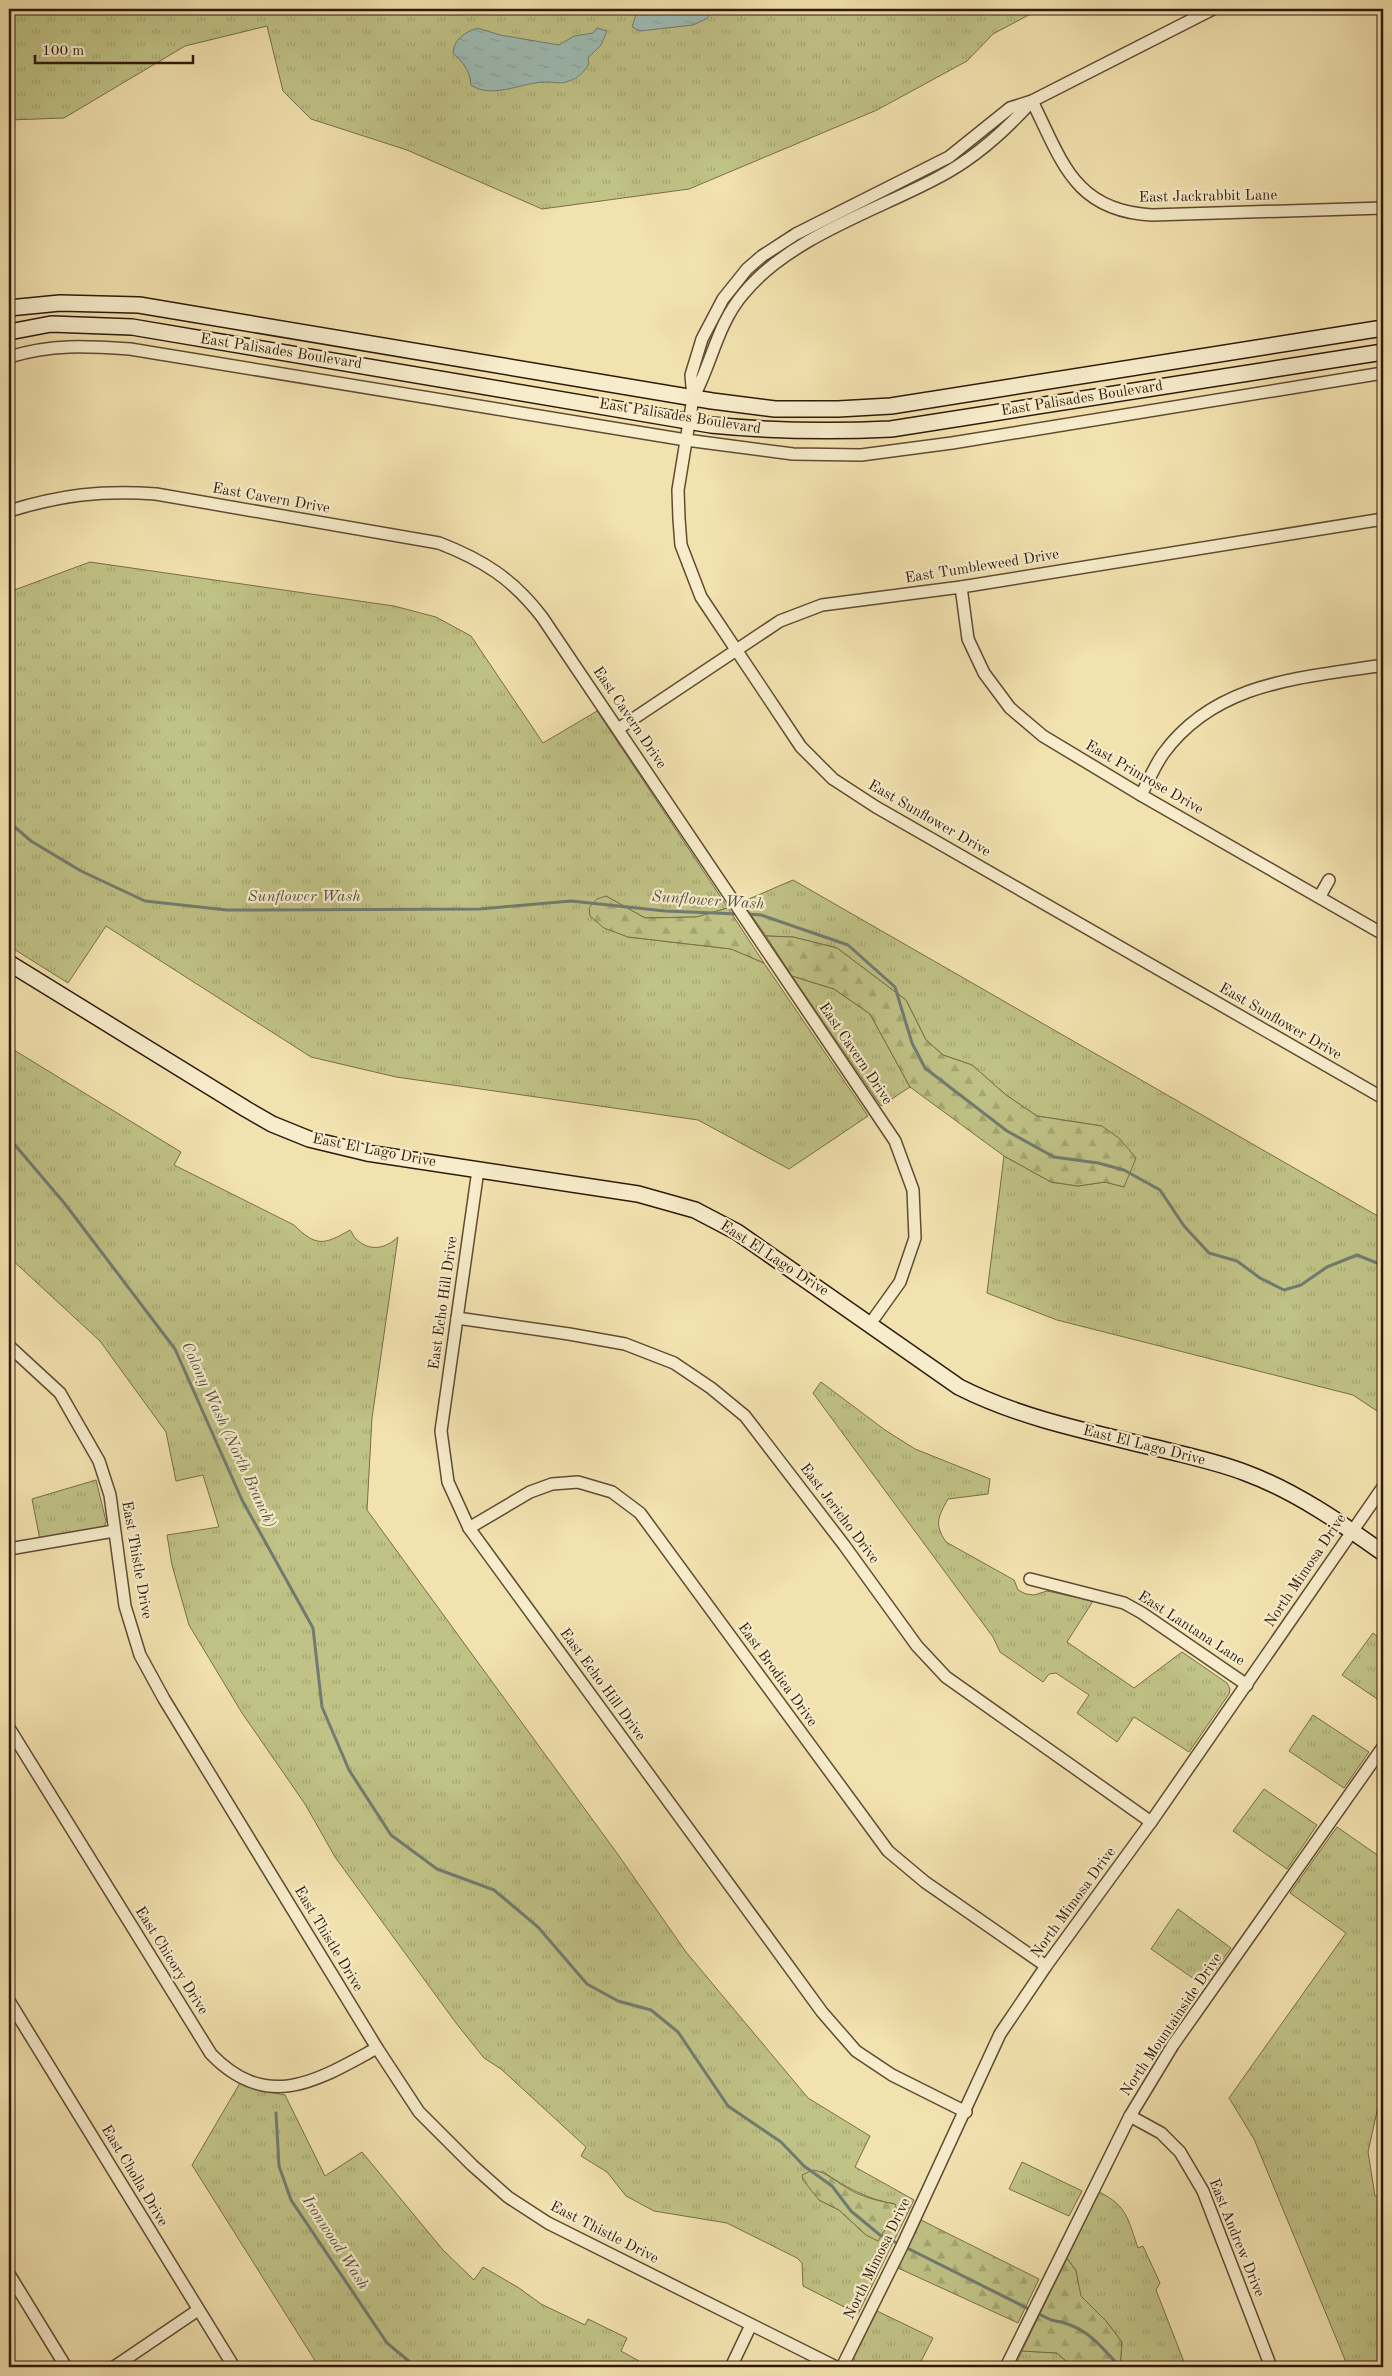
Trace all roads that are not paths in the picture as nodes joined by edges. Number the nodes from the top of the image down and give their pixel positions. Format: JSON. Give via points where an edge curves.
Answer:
{"nodes":[{"id":1,"x":1213,"y":9,"type":"edge"},
{"id":2,"x":1032,"y":101,"type":"junction"},
{"id":3,"x":898,"y":183,"type":"junction"},
{"id":4,"x":904,"y":195,"type":"junction"},
{"id":5,"x":1383,"y":208,"type":"edge"},
{"id":6,"x":778,"y":246,"type":"junction"},
{"id":7,"x":786,"y":256,"type":"junction"},
{"id":8,"x":9,"y":308,"type":"edge"},
{"id":9,"x":1383,"y":328,"type":"edge"},
{"id":10,"x":9,"y":332,"type":"edge"},
{"id":11,"x":1383,"y":352,"type":"edge"},
{"id":12,"x":9,"y":357,"type":"edge"},
{"id":13,"x":1383,"y":373,"type":"edge"},
{"id":14,"x":693,"y":398,"type":"junction"},
{"id":15,"x":690,"y":420,"type":"junction"},
{"id":16,"x":686,"y":440,"type":"junction"},
{"id":17,"x":9,"y":511,"type":"edge"},
{"id":18,"x":1383,"y":519,"type":"edge"},
{"id":19,"x":961,"y":586,"type":"junction"},
{"id":20,"x":736,"y":648,"type":"junction"},
{"id":21,"x":1383,"y":665,"type":"edge"},
{"id":22,"x":618,"y":729,"type":"junction"},
{"id":23,"x":1141,"y":795,"type":"junction"},
{"id":24,"x":1329,"y":880,"type":"dead end"},
{"id":25,"x":1320,"y":896,"type":"junction"},
{"id":26,"x":1383,"y":934,"type":"edge"},
{"id":27,"x":9,"y":964,"type":"edge"},
{"id":28,"x":1383,"y":1098,"type":"edge"},
{"id":29,"x":478,"y":1170,"type":"junction"},
{"id":30,"x":457,"y":1318,"type":"junction"},
{"id":31,"x":870,"y":1324,"type":"junction"},
{"id":32,"x":9,"y":1346,"type":"edge"},
{"id":33,"x":1383,"y":1487,"type":"edge"},
{"id":34,"x":469,"y":1528,"type":"junction"},
{"id":35,"x":114,"y":1530,"type":"junction"},
{"id":36,"x":1351,"y":1531,"type":"junction"},
{"id":37,"x":9,"y":1549,"type":"edge"},
{"id":38,"x":1383,"y":1553,"type":"edge"},
{"id":39,"x":1030,"y":1579,"type":"dead end"},
{"id":40,"x":1247,"y":1684,"type":"junction"},
{"id":41,"x":9,"y":1728,"type":"edge"},
{"id":42,"x":1383,"y":1747,"type":"edge"},
{"id":43,"x":1151,"y":1822,"type":"junction"},
{"id":44,"x":1046,"y":1966,"type":"junction"},
{"id":45,"x":9,"y":2001,"type":"edge"},
{"id":46,"x":377,"y":2048,"type":"junction"},
{"id":47,"x":966,"y":2112,"type":"junction"},
{"id":48,"x":1130,"y":2116,"type":"junction"},
{"id":49,"x":9,"y":2274,"type":"edge"},
{"id":50,"x":198,"y":2310,"type":"junction"},
{"id":51,"x":750,"y":2325,"type":"junction"},
{"id":52,"x":66,"y":2367,"type":"edge"},
{"id":53,"x":114,"y":2367,"type":"edge"},
{"id":54,"x":234,"y":2367,"type":"edge"},
{"id":55,"x":731,"y":2367,"type":"edge"},
{"id":56,"x":836,"y":2367,"type":"edge"},
{"id":57,"x":842,"y":2367,"type":"edge"},
{"id":58,"x":1006,"y":2367,"type":"edge"},
{"id":59,"x":1271,"y":2367,"type":"edge"}],
"edges":[{"from":1,"to":2,"type":"street"},
{"from":2,"to":3,"type":"street","via":[[1010,108],[949,157]]},
{"from":2,"to":4,"type":"street","via":[[1017,118],[958,166]]},
{"from":2,"to":5,"type":"street","name":"East Jackrabbit Lane","via":[[1071,178],[1087,193],[1121,211],[1152,215]]},
{"from":3,"to":4,"type":"street"},
{"from":3,"to":6,"type":"street"},
{"from":4,"to":7,"type":"street","via":[[796,248]]},
{"from":6,"to":7,"type":"street"},
{"from":6,"to":14,"type":"street","via":[[747,269],[722,299],[709,322],[691,375]]},
{"from":7,"to":14,"type":"street","via":[[743,293],[728,315]]},
{"from":8,"to":14,"type":"street","name":"East Palisades Boulevard","via":[[60,303],[138,305]]},
{"from":9,"to":14,"type":"street","name":"East Palisades Boulevard","via":[[891,406],[775,408]]},
{"from":10,"to":15,"type":"street","name":"East Palisades Boulevard","via":[[51,324],[132,327]]},
{"from":11,"to":15,"type":"street","name":"East Palisades Boulevard","via":[[891,429],[768,430]]},
{"from":12,"to":16,"type":"street","via":[[74,345],[130,349]]},
{"from":13,"to":16,"type":"street","via":[[861,455],[793,454]]},
{"from":14,"to":15,"type":"street","name":"East Sunflower Drive"},
{"from":15,"to":16,"type":"street","name":"East Sunflower Drive"},
{"from":16,"to":20,"type":"street","name":"East Sunflower Drive","via":[[678,490],[681,545],[701,597]]},
{"from":17,"to":22,"type":"street","name":"East Cavern Drive","via":[[64,496],[124,492],[156,494],[439,543],[490,566],[526,595]]},
{"from":18,"to":19,"type":"street","name":"East Tumbleweed Drive"},
{"from":19,"to":20,"type":"street","name":"East Tumbleweed Drive","via":[[822,605],[780,621]]},
{"from":19,"to":23,"type":"street","name":"East Primrose Drive","via":[[968,639],[984,674],[1010,708],[1043,736]]},
{"from":20,"to":22,"type":"street","name":"East Tumbleweed Drive"},
{"from":20,"to":28,"type":"street","name":"East Sunflower Drive","via":[[801,747],[833,780]]},
{"from":21,"to":23,"type":"street","via":[[1276,681],[1233,696],[1194,720],[1178,735],[1162,756]]},
{"from":22,"to":31,"type":"street","name":"East Cavern Drive","via":[[895,1141],[913,1190],[915,1238],[900,1282]]},
{"from":23,"to":25,"type":"street","name":"East Primrose Drive"},
{"from":24,"to":25,"type":"street"},
{"from":25,"to":26,"type":"street","name":"East Primrose Drive"},
{"from":27,"to":29,"type":"street","name":"East El Lago Drive","via":[[246,1109],[291,1133],[367,1153]]},
{"from":29,"to":30,"type":"street","name":"East Echo Hill Drive"},
{"from":29,"to":31,"type":"street","name":"East El Lago Drive","via":[[638,1194],[695,1210],[737,1232]]},
{"from":30,"to":34,"type":"street","name":"East Echo Hill Drive","via":[[441,1431],[448,1482]]},
{"from":30,"to":43,"type":"street","name":"East Jericho Drive","via":[[626,1344],[674,1363],[711,1388],[745,1416],[917,1646],[946,1677]]},
{"from":31,"to":36,"type":"street","name":"East El Lago Drive","via":[[959,1387],[980,1398],[1028,1416],[1246,1473],[1283,1490]]},
{"from":32,"to":35,"type":"street","name":"East Thistle Drive","via":[[60,1393],[78,1422],[99,1461],[110,1494]]},
{"from":33,"to":36,"type":"street","name":"North Mimosa Drive"},
{"from":34,"to":44,"type":"street","name":"East Brodiea Drive","via":[[530,1492],[552,1484],[578,1482],[612,1492],[640,1513],[888,1851],[925,1882]]},
{"from":34,"to":47,"type":"street","name":"East Echo Hill Drive","via":[[822,2012],[856,2051],[892,2075]]},
{"from":35,"to":37,"type":"street"},
{"from":35,"to":46,"type":"street","name":"East Thistle Drive","via":[[125,1606],[140,1655],[164,1700]]},
{"from":36,"to":38,"type":"street","name":"East El Lago Drive"},
{"from":36,"to":40,"type":"street","name":"North Mimosa Drive"},
{"from":39,"to":40,"type":"street","name":"East Lantana Lane","via":[[1124,1603]]},
{"from":40,"to":43,"type":"street","name":"North Mimosa Drive"},
{"from":41,"to":46,"type":"street","name":"East Chicory Drive","via":[[206,2046],[224,2067],[256,2082],[286,2087],[322,2078]]},
{"from":42,"to":48,"type":"street","name":"North Mountainside Drive","via":[[1173,2045]]},
{"from":43,"to":44,"type":"street","name":"North Mimosa Drive"},
{"from":44,"to":47,"type":"street","name":"North Mimosa Drive","via":[[1000,2034]]},
{"from":45,"to":50,"type":"street","name":"East Cholla Drive"},
{"from":46,"to":51,"type":"street","name":"East Thistle Drive","via":[[419,2112],[508,2197],[548,2223]]},
{"from":47,"to":57,"type":"street","name":"North Mimosa Drive"},
{"from":48,"to":58,"type":"street","name":"North Mountainside Drive"},
{"from":48,"to":59,"type":"street","name":"East Andrew Drive","via":[[1160,2133],[1180,2152],[1203,2191]]},
{"from":49,"to":52,"type":"street"},
{"from":50,"to":53,"type":"street"},
{"from":50,"to":54,"type":"street","name":"East Cholla Drive"},
{"from":51,"to":55,"type":"street"},
{"from":51,"to":56,"type":"street","name":"East Thistle Drive"}]}
